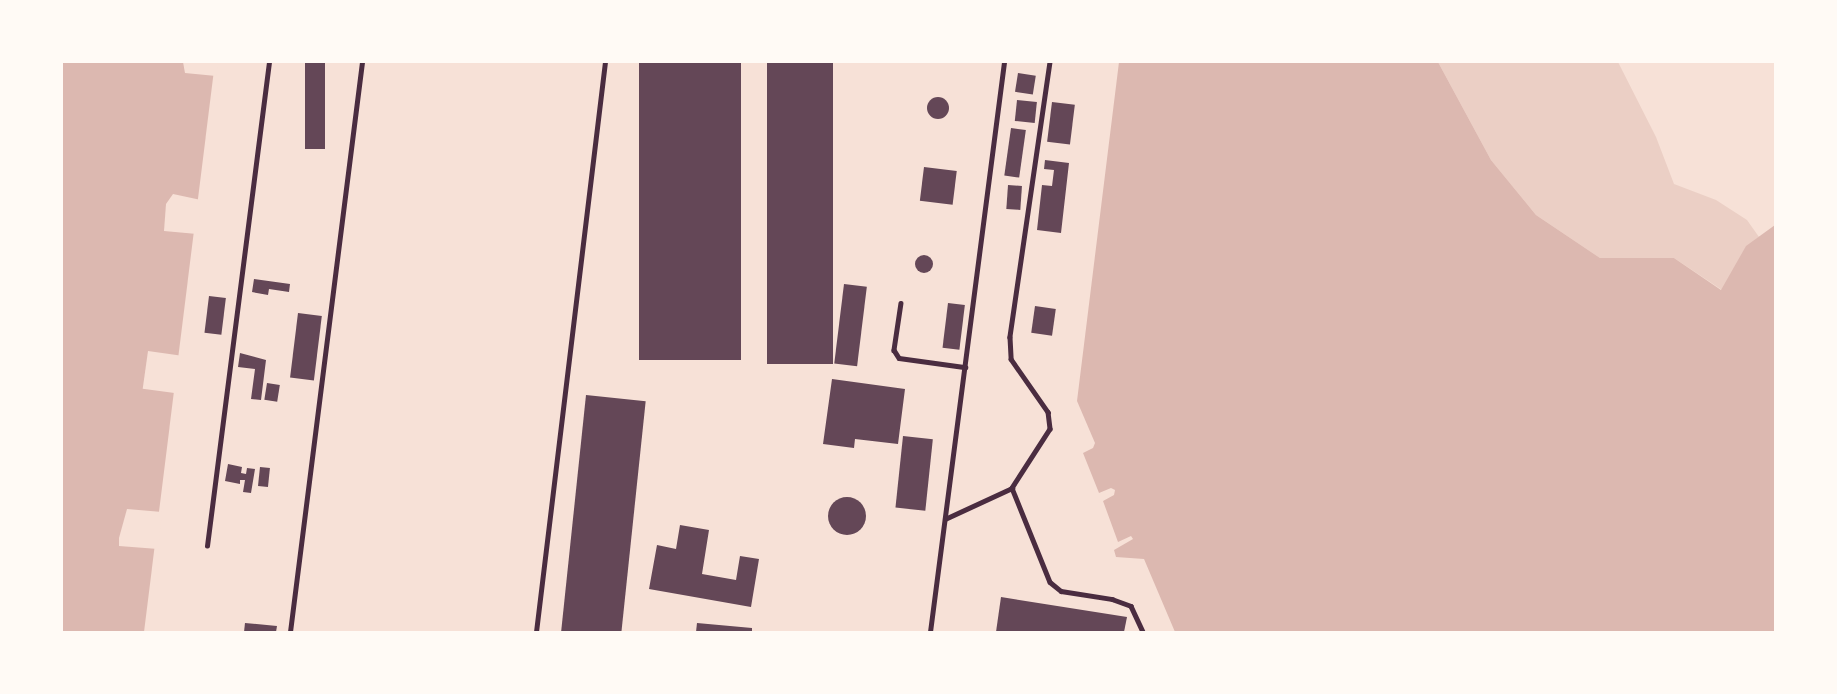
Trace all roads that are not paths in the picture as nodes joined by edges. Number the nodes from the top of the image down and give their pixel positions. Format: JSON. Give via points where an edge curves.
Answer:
{"nodes":[{"id":1,"x":269,"y":62,"type":"edge"},
{"id":2,"x":362,"y":62,"type":"edge"},
{"id":3,"x":605,"y":62,"type":"edge"},
{"id":4,"x":1004,"y":62,"type":"edge"},
{"id":5,"x":1050,"y":62,"type":"edge"},
{"id":6,"x":901,"y":303,"type":"dead end"},
{"id":7,"x":965,"y":367,"type":"junction"},
{"id":8,"x":1012,"y":488,"type":"junction"},
{"id":9,"x":945,"y":519,"type":"junction"},
{"id":10,"x":207,"y":546,"type":"dead end"},
{"id":11,"x":290,"y":633,"type":"edge"},
{"id":12,"x":536,"y":633,"type":"edge"},
{"id":13,"x":930,"y":633,"type":"edge"},
{"id":14,"x":1143,"y":633,"type":"edge"}],
"edges":[{"from":1,"to":10,"type":"lane"},
{"from":2,"to":11,"type":"lane"},
{"from":3,"to":12,"type":"lane"},
{"from":4,"to":7,"type":"lane"},
{"from":5,"to":8,"type":"lane","via":[[1010,337],[1011,359],[1048,412],[1050,429]]},
{"from":6,"to":7,"type":"lane","via":[[894,350],[900,358]]},
{"from":7,"to":9,"type":"lane"},
{"from":8,"to":9,"type":"lane"},
{"from":8,"to":14,"type":"lane","via":[[1050,582],[1061,591],[1131,606]]},
{"from":9,"to":13,"type":"lane"}]}
